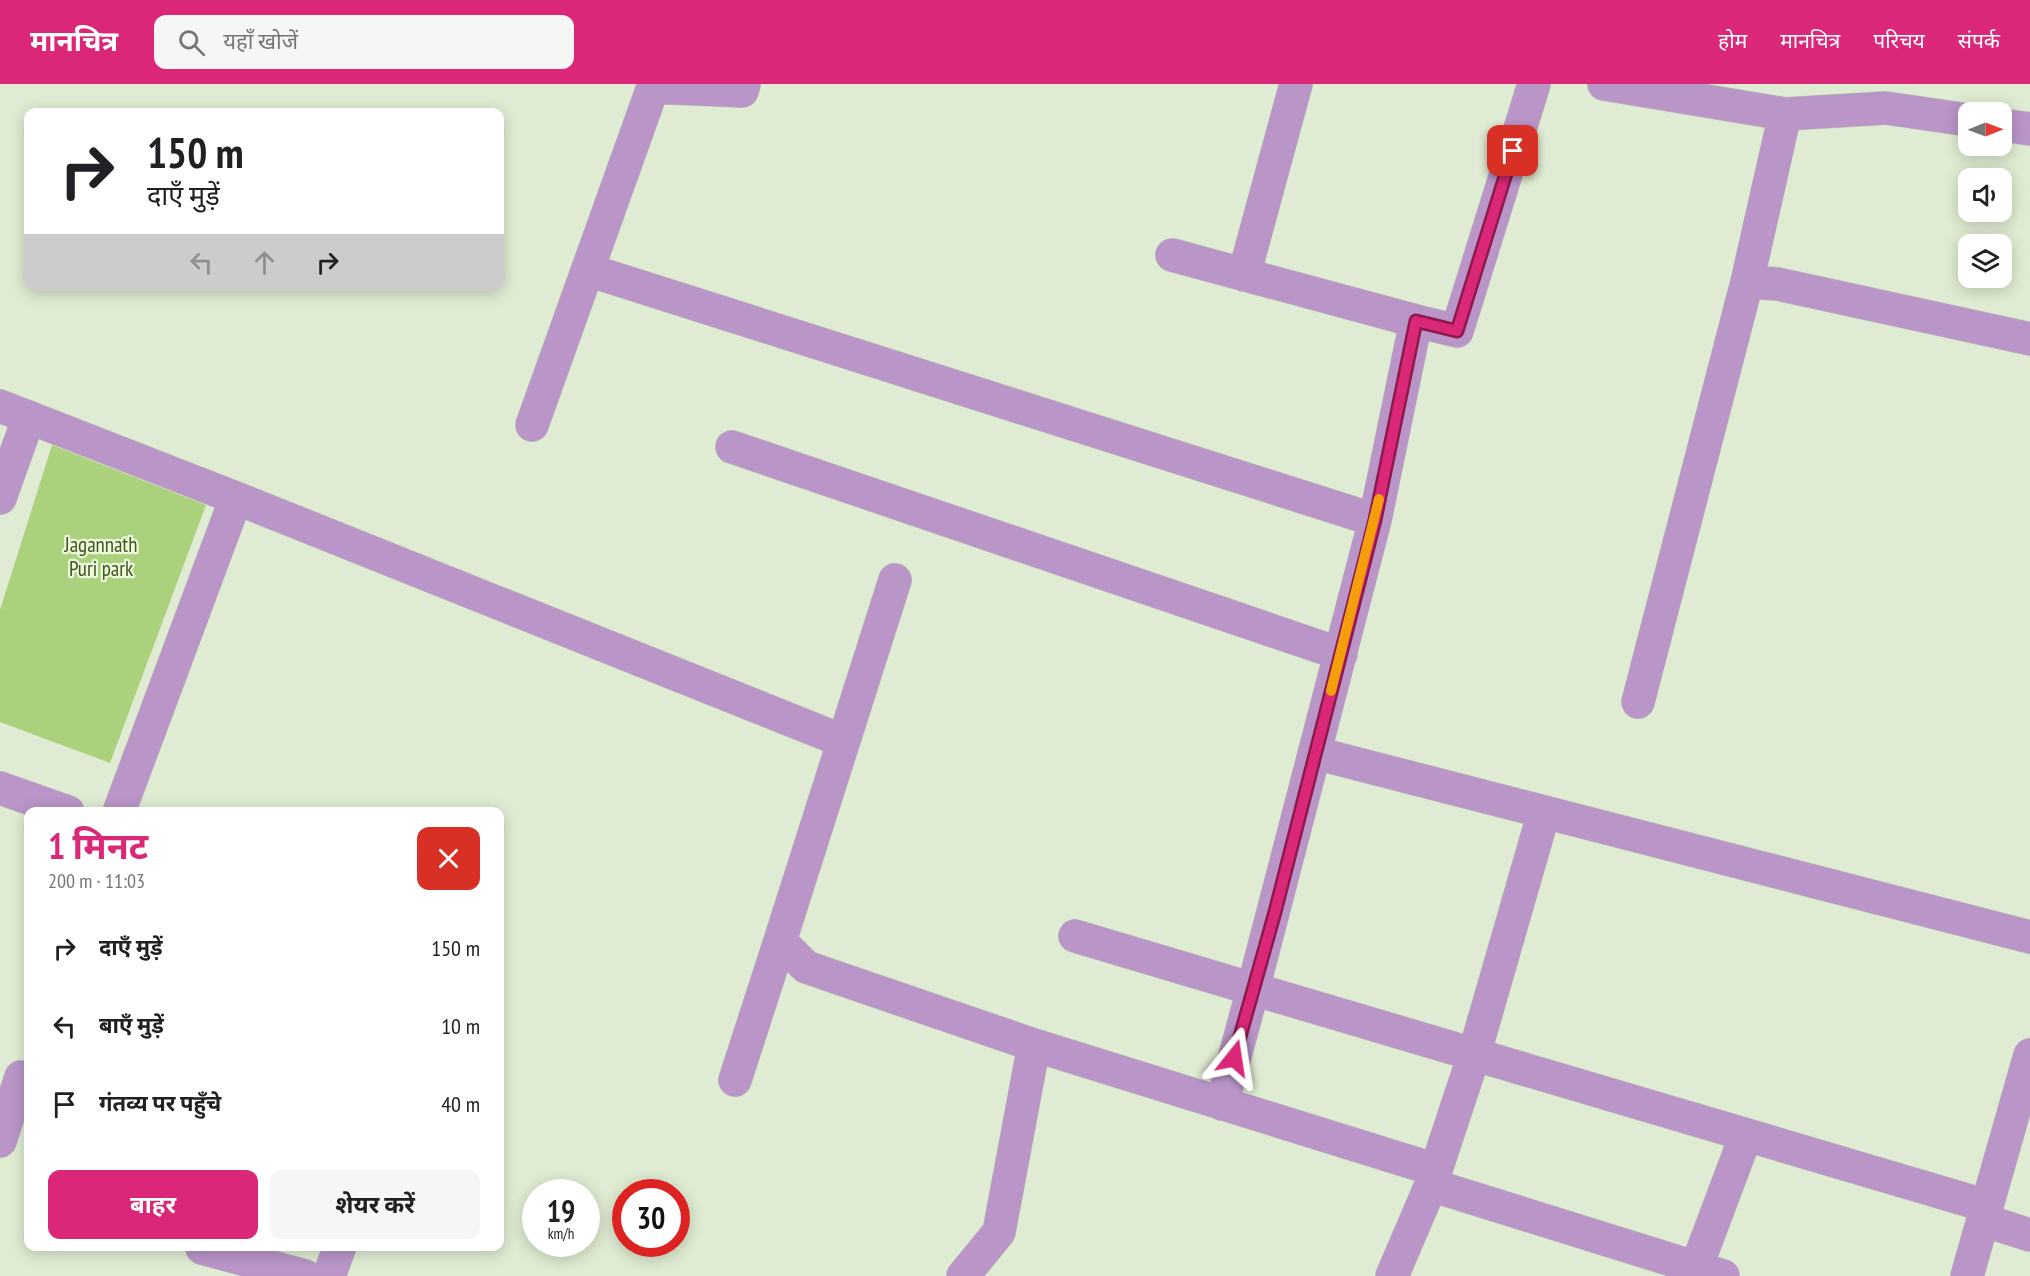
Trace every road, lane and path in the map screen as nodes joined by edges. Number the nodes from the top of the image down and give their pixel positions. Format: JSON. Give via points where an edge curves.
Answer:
{"nodes":[{"id":1,"x":744,"y":84,"type":"edge"},
{"id":2,"x":1296,"y":84,"type":"edge"},
{"id":3,"x":1534,"y":84,"type":"edge"},
{"id":4,"x":1604,"y":84,"type":"edge"},
{"id":5,"x":654,"y":86,"type":"edge"},
{"id":6,"x":1785,"y":114,"type":"junction"},
{"id":7,"x":1958,"y":119,"type":"edge"},
{"id":8,"x":2012,"y":126,"type":"edge"},
{"id":9,"x":2030,"y":129,"type":"edge"},
{"id":10,"x":1172,"y":255,"type":"dead end"},
{"id":11,"x":588,"y":270,"type":"junction"},
{"id":12,"x":1244,"y":275,"type":"junction"},
{"id":13,"x":1747,"y":282,"type":"junction"},
{"id":14,"x":1416,"y":321,"type":"junction"},
{"id":15,"x":2030,"y":339,"type":"edge"},
{"id":16,"x":15,"y":411,"type":"edge"},
{"id":17,"x":532,"y":425,"type":"dead end"},
{"id":18,"x":732,"y":447,"type":"dead end"},
{"id":19,"x":0,"y":498,"type":"edge"},
{"id":20,"x":236,"y":498,"type":"junction"},
{"id":21,"x":1375,"y":520,"type":"junction"},
{"id":22,"x":895,"y":580,"type":"dead end"},
{"id":23,"x":1341,"y":654,"type":"junction"},
{"id":24,"x":1638,"y":702,"type":"dead end"},
{"id":25,"x":843,"y":741,"type":"junction"},
{"id":26,"x":1315,"y":753,"type":"junction"},
{"id":27,"x":0,"y":788,"type":"edge"},
{"id":28,"x":54,"y":807,"type":"edge"},
{"id":29,"x":121,"y":807,"type":"edge"},
{"id":30,"x":1544,"y":812,"type":"junction"},
{"id":31,"x":1075,"y":936,"type":"dead end"},
{"id":32,"x":2030,"y":937,"type":"edge"},
{"id":33,"x":780,"y":941,"type":"junction"},
{"id":34,"x":1253,"y":989,"type":"junction"},
{"id":35,"x":1034,"y":1045,"type":"junction"},
{"id":36,"x":1474,"y":1054,"type":"junction"},
{"id":37,"x":2030,"y":1055,"type":"edge"},
{"id":38,"x":16,"y":1068,"type":"edge"},
{"id":39,"x":735,"y":1080,"type":"dead end"},
{"id":40,"x":1222,"y":1104,"type":"junction"},
{"id":41,"x":1746,"y":1135,"type":"junction"},
{"id":42,"x":0,"y":1141,"type":"edge"},
{"id":43,"x":1434,"y":1178,"type":"junction"},
{"id":44,"x":1985,"y":1213,"type":"junction"},
{"id":45,"x":2030,"y":1235,"type":"edge"},
{"id":46,"x":213,"y":1251,"type":"edge"},
{"id":47,"x":338,"y":1251,"type":"edge"},
{"id":48,"x":1704,"y":1273,"type":"edge"},
{"id":49,"x":305,"y":1276,"type":"edge"},
{"id":50,"x":329,"y":1276,"type":"edge"},
{"id":51,"x":963,"y":1276,"type":"edge"},
{"id":52,"x":1392,"y":1276,"type":"edge"},
{"id":53,"x":1967,"y":1276,"type":"edge"}],
"edges":[{"from":1,"to":5,"type":"street","via":[[742,91]]},
{"from":2,"to":12,"type":"street"},
{"from":3,"to":14,"type":"street","via":[[1457,331]]},
{"from":4,"to":6,"type":"street"},
{"from":5,"to":11,"type":"street"},
{"from":6,"to":7,"type":"street","via":[[1886,108]]},
{"from":6,"to":13,"type":"street"},
{"from":8,"to":9,"type":"street"},
{"from":10,"to":12,"type":"street"},
{"from":11,"to":17,"type":"street"},
{"from":11,"to":21,"type":"street"},
{"from":12,"to":14,"type":"street"},
{"from":13,"to":15,"type":"street","via":[[1778,284]]},
{"from":13,"to":24,"type":"street"},
{"from":14,"to":21,"type":"street"},
{"from":16,"to":19,"type":"street"},
{"from":16,"to":20,"type":"street"},
{"from":18,"to":23,"type":"street"},
{"from":20,"to":25,"type":"street"},
{"from":20,"to":29,"type":"street"},
{"from":21,"to":23,"type":"street"},
{"from":22,"to":25,"type":"street"},
{"from":23,"to":26,"type":"street"},
{"from":25,"to":33,"type":"street"},
{"from":26,"to":30,"type":"street"},
{"from":26,"to":34,"type":"street"},
{"from":27,"to":28,"type":"street"},
{"from":30,"to":32,"type":"street"},
{"from":30,"to":36,"type":"street"},
{"from":31,"to":34,"type":"street"},
{"from":33,"to":35,"type":"street","via":[[806,967]]},
{"from":33,"to":39,"type":"street"},
{"from":34,"to":36,"type":"street"},
{"from":34,"to":40,"type":"street"},
{"from":35,"to":40,"type":"street"},
{"from":35,"to":51,"type":"street","via":[[999,1232]]},
{"from":36,"to":41,"type":"street"},
{"from":36,"to":43,"type":"street"},
{"from":37,"to":44,"type":"street"},
{"from":38,"to":42,"type":"street"},
{"from":40,"to":43,"type":"street"},
{"from":41,"to":44,"type":"street"},
{"from":41,"to":48,"type":"street"},
{"from":43,"to":48,"type":"street"},
{"from":43,"to":52,"type":"street"},
{"from":44,"to":45,"type":"street"},
{"from":44,"to":53,"type":"street"},
{"from":46,"to":49,"type":"street"},
{"from":47,"to":50,"type":"street"}]}
